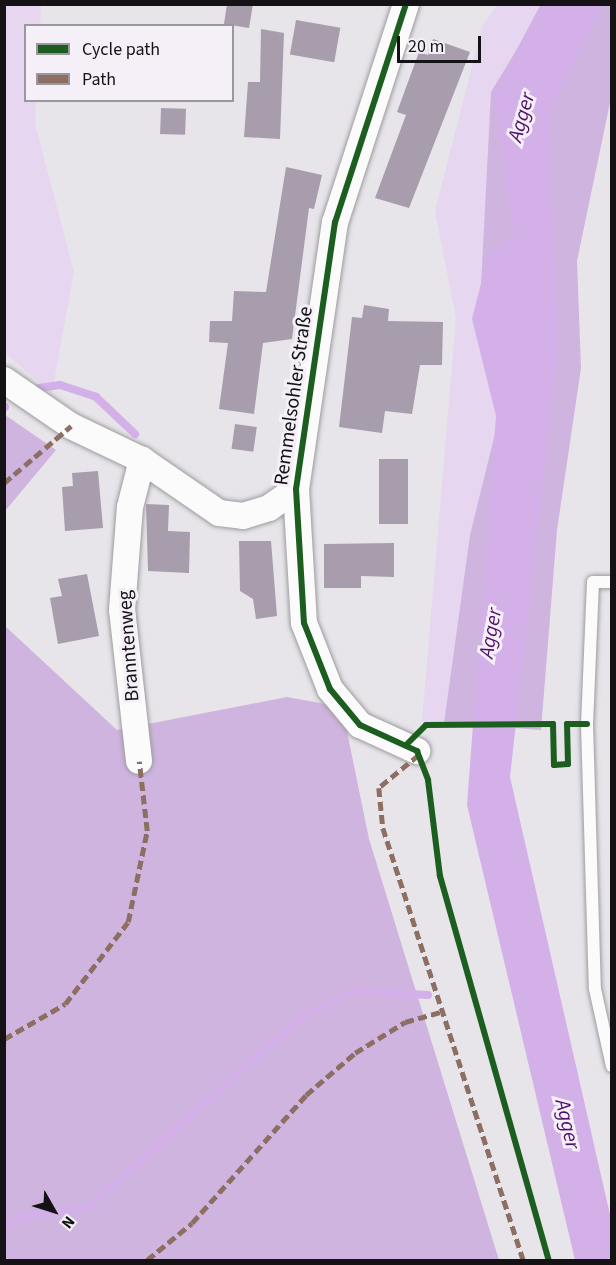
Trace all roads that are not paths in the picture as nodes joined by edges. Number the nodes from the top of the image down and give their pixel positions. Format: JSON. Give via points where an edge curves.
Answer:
{"nodes":[{"id":1,"x":406,"y":4,"type":"edge"},
{"id":2,"x":4,"y":380,"type":"edge"},
{"id":3,"x":142,"y":460,"type":"junction"},
{"id":4,"x":296,"y":489,"type":"junction"},
{"id":5,"x":612,"y":582,"type":"edge"},
{"id":6,"x":417,"y":751,"type":"dead end"},
{"id":7,"x":139,"y":761,"type":"dead end"},
{"id":8,"x":612,"y":1066,"type":"edge"}],
"edges":[{"from":1,"to":4,"type":"street","name":"Remmelsohler Straße","via":[[334,222]]},
{"from":2,"to":3,"type":"street","via":[[71,426]]},
{"from":3,"to":4,"type":"street","via":[[219,513],[243,516],[269,508]]},
{"from":3,"to":7,"type":"street","name":"Branntenweg","via":[[130,507],[122,610]]},
{"from":4,"to":6,"type":"street","name":"Remmelsohler Straße","via":[[304,623],[330,689],[360,724]]},
{"from":5,"to":8,"type":"lane","via":[[593,582],[587,724],[595,989]]}]}
